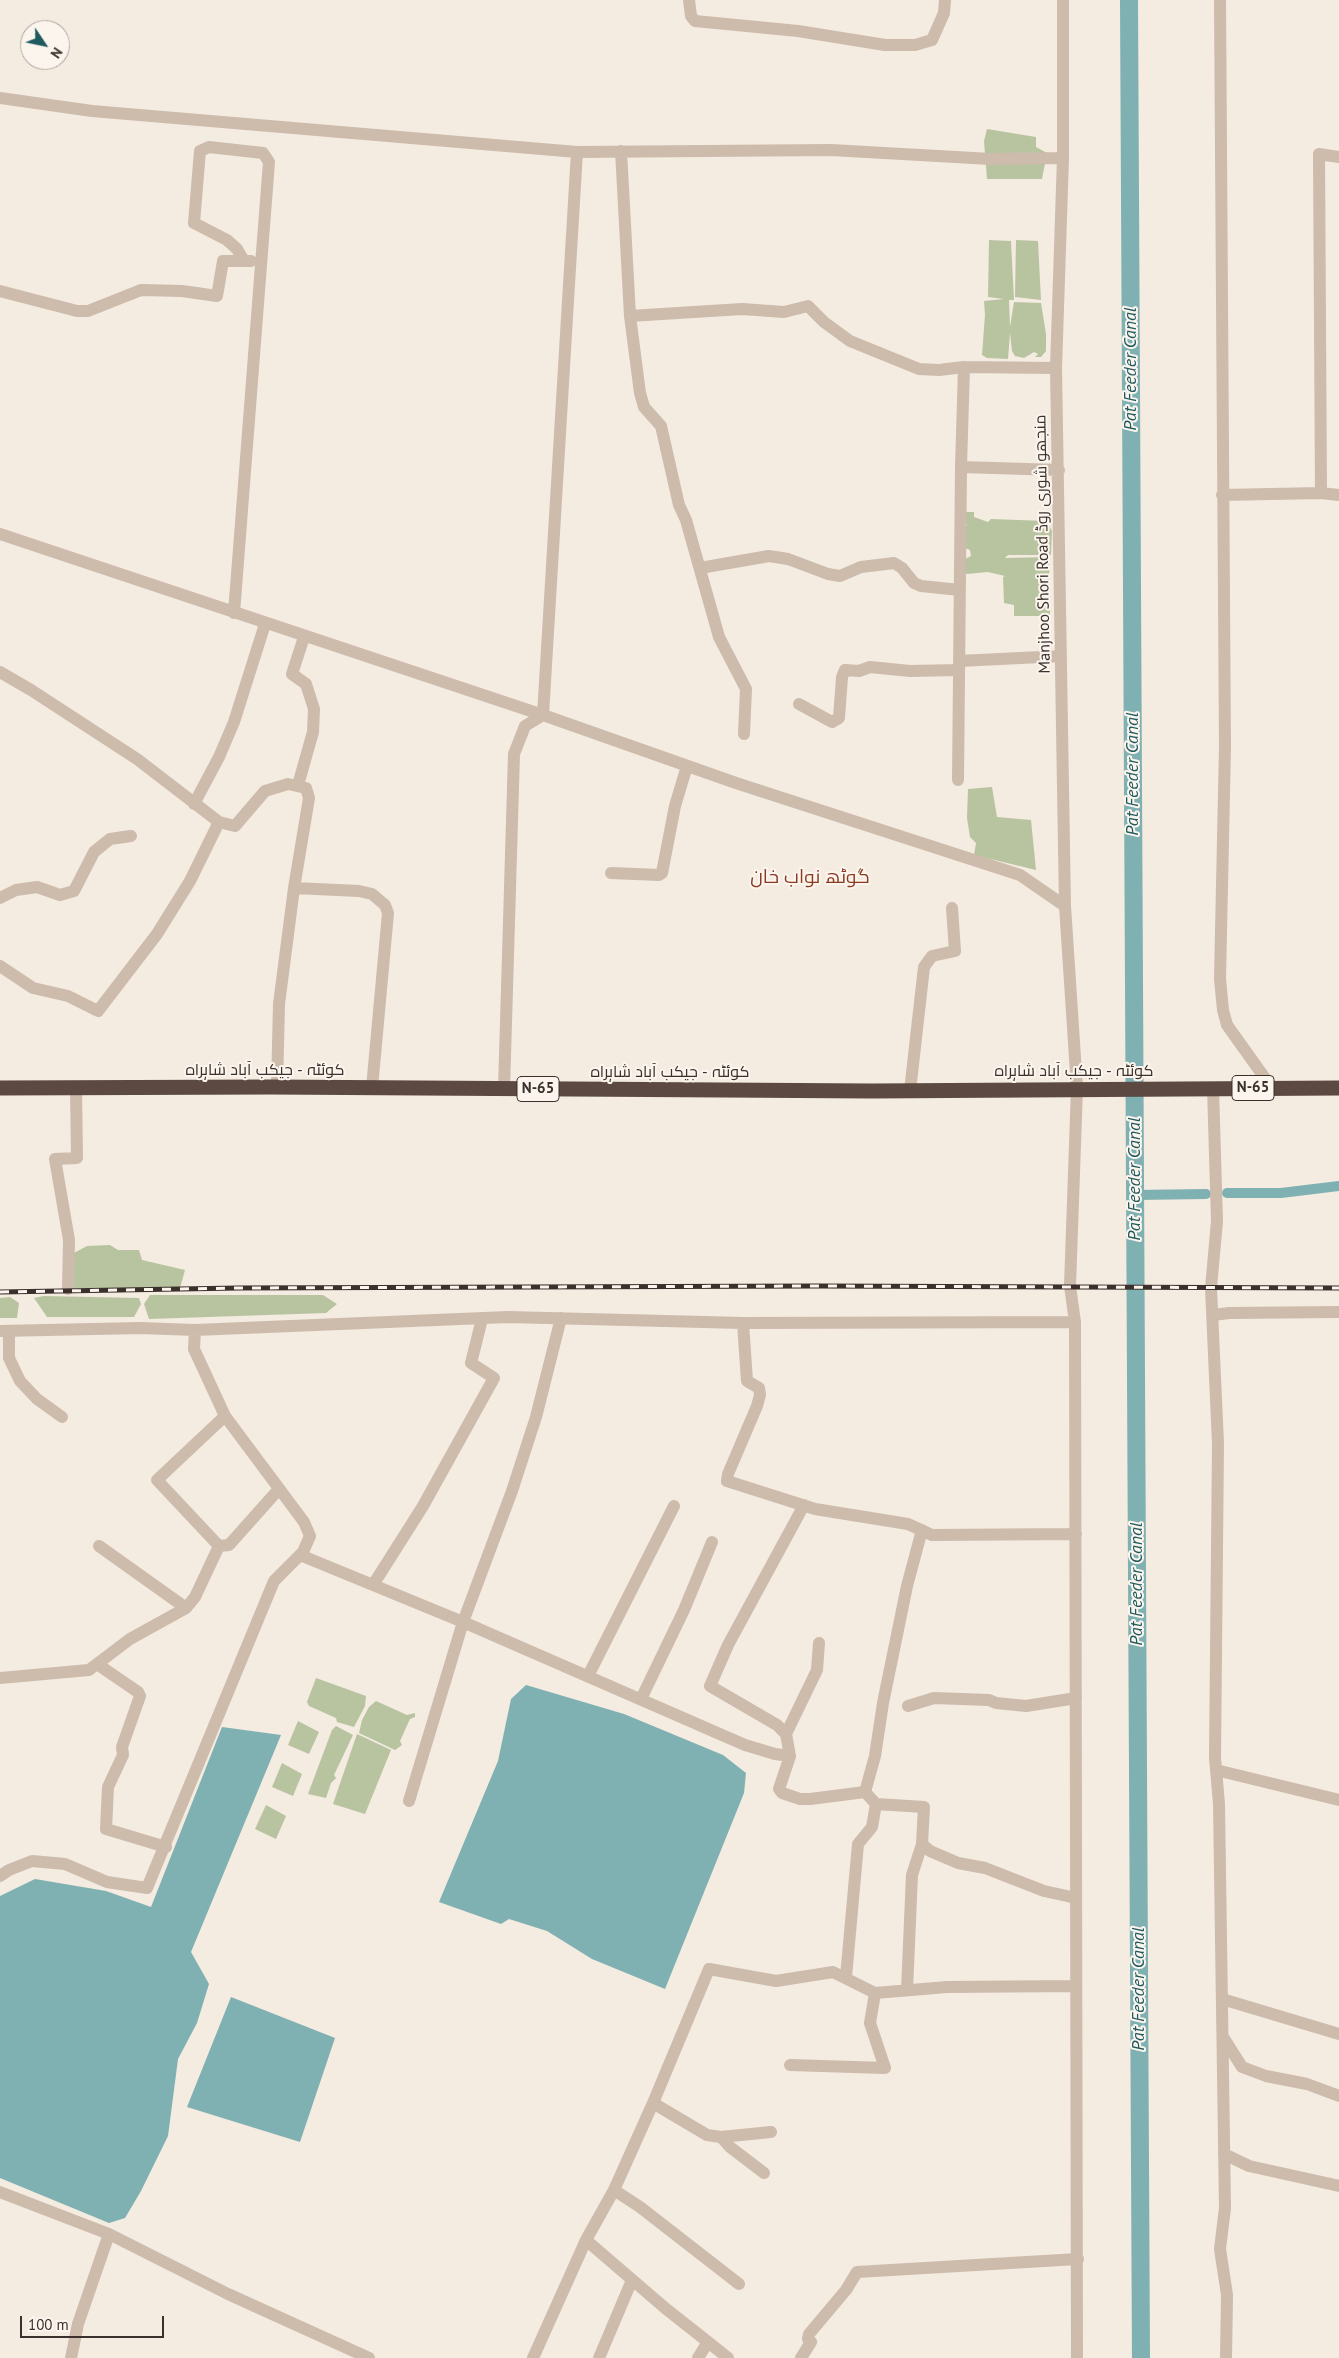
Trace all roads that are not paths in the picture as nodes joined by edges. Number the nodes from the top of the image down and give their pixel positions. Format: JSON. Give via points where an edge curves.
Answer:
{"nodes":[{"id":1,"x":689,"y":0,"type":"edge"},
{"id":2,"x":945,"y":0,"type":"edge"},
{"id":3,"x":1063,"y":0,"type":"edge"},
{"id":4,"x":1220,"y":0,"type":"edge"},
{"id":5,"x":0,"y":98,"type":"edge"},
{"id":6,"x":621,"y":151,"type":"junction"},
{"id":7,"x":577,"y":152,"type":"junction"},
{"id":8,"x":1339,"y":157,"type":"edge"},
{"id":9,"x":1063,"y":158,"type":"junction"},
{"id":10,"x":244,"y":261,"type":"junction"},
{"id":11,"x":261,"y":262,"type":"junction"},
{"id":12,"x":0,"y":291,"type":"edge"},
{"id":13,"x":630,"y":316,"type":"junction"},
{"id":14,"x":964,"y":367,"type":"junction"},
{"id":15,"x":1056,"y":368,"type":"junction"},
{"id":16,"x":961,"y":467,"type":"junction"},
{"id":17,"x":1059,"y":470,"type":"junction"},
{"id":18,"x":1321,"y":493,"type":"junction"},
{"id":19,"x":1222,"y":495,"type":"junction"},
{"id":20,"x":1339,"y":495,"type":"edge"},
{"id":21,"x":0,"y":534,"type":"edge"},
{"id":22,"x":700,"y":568,"type":"junction"},
{"id":23,"x":960,"y":590,"type":"junction"},
{"id":24,"x":234,"y":613,"type":"junction"},
{"id":25,"x":265,"y":624,"type":"junction"},
{"id":26,"x":304,"y":637,"type":"junction"},
{"id":27,"x":1061,"y":656,"type":"junction"},
{"id":28,"x":959,"y":666,"type":"junction"},
{"id":29,"x":0,"y":672,"type":"edge"},
{"id":30,"x":800,"y":704,"type":"dead end"},
{"id":31,"x":543,"y":715,"type":"junction"},
{"id":32,"x":744,"y":734,"type":"dead end"},
{"id":33,"x":687,"y":766,"type":"junction"},
{"id":34,"x":958,"y":780,"type":"dead end"},
{"id":35,"x":298,"y":785,"type":"junction"},
{"id":36,"x":194,"y":804,"type":"junction"},
{"id":37,"x":219,"y":822,"type":"junction"},
{"id":38,"x":130,"y":836,"type":"dead end"},
{"id":39,"x":611,"y":872,"type":"dead end"},
{"id":40,"x":294,"y":888,"type":"junction"},
{"id":41,"x":0,"y":898,"type":"edge"},
{"id":42,"x":1065,"y":906,"type":"junction"},
{"id":43,"x":952,"y":908,"type":"dead end"},
{"id":44,"x":0,"y":966,"type":"edge"},
{"id":45,"x":76,"y":1087,"type":"junction"},
{"id":46,"x":277,"y":1087,"type":"junction"},
{"id":47,"x":0,"y":1088,"type":"edge"},
{"id":48,"x":372,"y":1088,"type":"junction"},
{"id":49,"x":1076,"y":1088,"type":"junction"},
{"id":50,"x":1213,"y":1088,"type":"junction"},
{"id":51,"x":1272,"y":1088,"type":"junction"},
{"id":52,"x":1339,"y":1088,"type":"edge"},
{"id":53,"x":504,"y":1089,"type":"junction"},
{"id":54,"x":910,"y":1090,"type":"junction"},
{"id":55,"x":68,"y":1289,"type":"dead end"},
{"id":56,"x":1339,"y":1312,"type":"edge"},
{"id":57,"x":1213,"y":1315,"type":"junction"},
{"id":58,"x":561,"y":1318,"type":"junction"},
{"id":59,"x":482,"y":1319,"type":"junction"},
{"id":60,"x":1075,"y":1322,"type":"junction"},
{"id":61,"x":743,"y":1323,"type":"junction"},
{"id":62,"x":195,"y":1330,"type":"junction"},
{"id":63,"x":4,"y":1331,"type":"edge"},
{"id":64,"x":225,"y":1416,"type":"junction"},
{"id":65,"x":62,"y":1417,"type":"dead end"},
{"id":66,"x":279,"y":1489,"type":"junction"},
{"id":67,"x":804,"y":1505,"type":"junction"},
{"id":68,"x":674,"y":1506,"type":"dead end"},
{"id":69,"x":922,"y":1530,"type":"junction"},
{"id":70,"x":1076,"y":1534,"type":"junction"},
{"id":71,"x":712,"y":1542,"type":"dead end"},
{"id":72,"x":99,"y":1546,"type":"dead end"},
{"id":73,"x":219,"y":1546,"type":"junction"},
{"id":74,"x":300,"y":1555,"type":"junction"},
{"id":75,"x":373,"y":1585,"type":"junction"},
{"id":76,"x":186,"y":1608,"type":"junction"},
{"id":77,"x":463,"y":1622,"type":"junction"},
{"id":78,"x":819,"y":1643,"type":"dead end"},
{"id":79,"x":97,"y":1664,"type":"junction"},
{"id":80,"x":0,"y":1676,"type":"edge"},
{"id":81,"x":588,"y":1676,"type":"junction"},
{"id":82,"x":1076,"y":1698,"type":"junction"},
{"id":83,"x":640,"y":1699,"type":"junction"},
{"id":84,"x":908,"y":1706,"type":"dead end"},
{"id":85,"x":786,"y":1734,"type":"junction"},
{"id":86,"x":790,"y":1756,"type":"junction"},
{"id":87,"x":1216,"y":1770,"type":"junction"},
{"id":88,"x":865,"y":1792,"type":"junction"},
{"id":89,"x":1339,"y":1800,"type":"edge"},
{"id":90,"x":409,"y":1801,"type":"dead end"},
{"id":91,"x":876,"y":1804,"type":"junction"},
{"id":92,"x":922,"y":1844,"type":"junction"},
{"id":93,"x":166,"y":1847,"type":"junction"},
{"id":94,"x":0,"y":1876,"type":"edge"},
{"id":95,"x":1076,"y":1898,"type":"junction"},
{"id":96,"x":846,"y":1977,"type":"junction"},
{"id":97,"x":1076,"y":1986,"type":"junction"},
{"id":98,"x":907,"y":1990,"type":"junction"},
{"id":99,"x":875,"y":1993,"type":"junction"},
{"id":100,"x":1222,"y":1999,"type":"junction"},
{"id":101,"x":1339,"y":2034,"type":"edge"},
{"id":102,"x":1222,"y":2036,"type":"junction"},
{"id":103,"x":790,"y":2065,"type":"dead end"},
{"id":104,"x":1339,"y":2096,"type":"edge"},
{"id":105,"x":653,"y":2103,"type":"junction"},
{"id":106,"x":771,"y":2132,"type":"dead end"},
{"id":107,"x":721,"y":2137,"type":"junction"},
{"id":108,"x":1224,"y":2154,"type":"junction"},
{"id":109,"x":764,"y":2174,"type":"dead end"},
{"id":110,"x":1339,"y":2186,"type":"edge"},
{"id":111,"x":614,"y":2190,"type":"junction"},
{"id":112,"x":0,"y":2192,"type":"edge"},
{"id":113,"x":109,"y":2234,"type":"junction"},
{"id":114,"x":586,"y":2240,"type":"junction"},
{"id":115,"x":1078,"y":2259,"type":"junction"},
{"id":116,"x":632,"y":2280,"type":"junction"},
{"id":117,"x":740,"y":2284,"type":"dead end"},
{"id":118,"x":708,"y":2342,"type":"junction"},
{"id":119,"x":71,"y":2358,"type":"edge"},
{"id":120,"x":369,"y":2358,"type":"edge"},
{"id":121,"x":533,"y":2358,"type":"edge"},
{"id":122,"x":599,"y":2358,"type":"edge"},
{"id":123,"x":698,"y":2358,"type":"edge"},
{"id":124,"x":728,"y":2358,"type":"edge"},
{"id":125,"x":801,"y":2358,"type":"edge"},
{"id":126,"x":1077,"y":2358,"type":"edge"},
{"id":127,"x":1226,"y":2358,"type":"edge"}],
"edges":[{"from":1,"to":2,"type":"street","via":[[695,21],[895,45],[915,45],[932,40],[944,14]]},
{"from":3,"to":9,"type":"street","name":"Manjhoo Shori Road منجھو شوری روڈ"},
{"from":4,"to":19,"type":"street"},
{"from":5,"to":7,"type":"street","via":[[92,111]]},
{"from":6,"to":7,"type":"street"},
{"from":6,"to":9,"type":"street","via":[[831,150],[991,159]]},
{"from":6,"to":13,"type":"street"},
{"from":7,"to":31,"type":"street"},
{"from":8,"to":18,"type":"street","via":[[1319,154]]},
{"from":9,"to":15,"type":"street","name":"Manjhoo Shori Road منجھو شوری روڈ"},
{"from":10,"to":11,"type":"street"},
{"from":10,"to":11,"type":"street","via":[[227,240],[194,223],[200,151],[209,147],[262,153],[268,158]]},
{"from":10,"to":12,"type":"street","via":[[223,261],[217,296],[182,290],[142,290],[82,312]]},
{"from":11,"to":24,"type":"street"},
{"from":13,"to":14,"type":"street","via":[[742,309],[784,312],[808,306],[850,341],[871,351],[919,369]]},
{"from":13,"to":22,"type":"street","via":[[640,393],[644,407],[661,426],[679,506]]},
{"from":14,"to":15,"type":"street"},
{"from":14,"to":16,"type":"street"},
{"from":15,"to":17,"type":"street","name":"Manjhoo Shori Road منجھو شوری روڈ"},
{"from":16,"to":17,"type":"street"},
{"from":16,"to":23,"type":"street"},
{"from":17,"to":27,"type":"street","name":"Manjhoo Shori Road منجھو شوری روڈ"},
{"from":18,"to":19,"type":"street"},
{"from":18,"to":20,"type":"street"},
{"from":19,"to":51,"type":"street","via":[[1225,747],[1220,979],[1228,1025]]},
{"from":21,"to":24,"type":"street"},
{"from":22,"to":23,"type":"street","via":[[768,556],[788,558],[840,576],[862,567],[894,563],[921,586]]},
{"from":22,"to":32,"type":"street","via":[[719,637],[746,689]]},
{"from":23,"to":28,"type":"street"},
{"from":24,"to":25,"type":"street"},
{"from":25,"to":26,"type":"street"},
{"from":25,"to":36,"type":"street","via":[[234,722]]},
{"from":26,"to":31,"type":"street"},
{"from":26,"to":35,"type":"street","via":[[292,674],[306,684],[314,709],[313,732]]},
{"from":27,"to":28,"type":"street"},
{"from":27,"to":42,"type":"street","name":"Manjhoo Shori Road منجھو شوری روڈ"},
{"from":28,"to":30,"type":"street","via":[[910,671],[870,667],[859,671],[845,670],[839,718],[832,722]]},
{"from":28,"to":34,"type":"street"},
{"from":29,"to":36,"type":"street","via":[[136,759]]},
{"from":31,"to":33,"type":"street"},
{"from":31,"to":53,"type":"street","via":[[525,726],[514,754]]},
{"from":33,"to":39,"type":"street","via":[[675,806],[662,873]]},
{"from":33,"to":42,"type":"street","via":[[1020,875]]},
{"from":35,"to":37,"type":"street","via":[[288,784],[265,791],[235,826]]},
{"from":35,"to":40,"type":"street","via":[[306,788],[309,798]]},
{"from":36,"to":37,"type":"street"},
{"from":37,"to":44,"type":"street","via":[[190,881],[157,934],[98,1011],[68,996],[33,988]]},
{"from":38,"to":41,"type":"street","via":[[110,839],[94,852],[74,891],[60,896],[37,887],[16,890]]},
{"from":40,"to":46,"type":"street","via":[[279,1004]]},
{"from":40,"to":48,"type":"street","via":[[366,892],[385,905],[388,913]]},
{"from":42,"to":49,"type":"street","name":"Manjhoo Shori Road منجھو شوری روڈ"},
{"from":43,"to":54,"type":"street","via":[[954,951],[932,956],[924,967]]},
{"from":45,"to":46,"type":"highway","name":"کوئٹہ - جیکب آباد شاہراہ","number":"N-65"},
{"from":45,"to":47,"type":"highway","name":"کوئٹہ - جیکب آباد شاہراہ","number":"N-65"},
{"from":45,"to":55,"type":"street","via":[[77,1158],[55,1159],[69,1240]]},
{"from":46,"to":48,"type":"highway","name":"کوئٹہ - جیکب آباد شاہراہ","number":"N-65"},
{"from":48,"to":53,"type":"highway","name":"کوئٹہ - جیکب آباد شاہراہ","number":"N-65"},
{"from":49,"to":50,"type":"highway","name":"کوئٹہ - جیکب آباد شاہراہ","number":"N-65"},
{"from":49,"to":54,"type":"highway","name":"کوئٹہ - جیکب آباد شاہراہ","number":"N-65"},
{"from":49,"to":60,"type":"street","name":"Manjhoo Shori Road منجھو شوری روڈ","via":[[1070,1286]]},
{"from":50,"to":51,"type":"highway","name":"کوئٹہ - جیکب آباد شاہراہ","number":"N-65"},
{"from":50,"to":57,"type":"street","via":[[1217,1221]]},
{"from":51,"to":52,"type":"highway","name":"کوئٹہ - جیکب آباد شاہراہ","number":"N-65"},
{"from":53,"to":54,"type":"highway","name":"کوئٹہ - جیکب آباد شاہراہ","number":"N-65"},
{"from":56,"to":57,"type":"street"},
{"from":57,"to":87,"type":"street","via":[[1218,1444]]},
{"from":58,"to":59,"type":"street"},
{"from":58,"to":61,"type":"street"},
{"from":58,"to":77,"type":"street","via":[[536,1417]]},
{"from":59,"to":62,"type":"street"},
{"from":59,"to":75,"type":"street","via":[[471,1363],[494,1378],[423,1506]]},
{"from":60,"to":61,"type":"street"},
{"from":60,"to":70,"type":"street","name":"Manjhoo Shori Road منجھو شوری روڈ"},
{"from":61,"to":67,"type":"street","via":[[747,1381],[758,1388],[760,1395],[727,1481]]},
{"from":62,"to":63,"type":"street"},
{"from":62,"to":64,"type":"street","via":[[194,1349]]},
{"from":63,"to":65,"type":"street","via":[[9,1358],[20,1381],[37,1399]]},
{"from":64,"to":66,"type":"street"},
{"from":64,"to":73,"type":"street","via":[[157,1480]]},
{"from":66,"to":73,"type":"street","via":[[229,1545]]},
{"from":66,"to":74,"type":"street","via":[[304,1522],[310,1536]]},
{"from":67,"to":69,"type":"street","via":[[826,1512],[908,1524]]},
{"from":67,"to":85,"type":"street","via":[[728,1645],[710,1686],[777,1725]]},
{"from":68,"to":81,"type":"street"},
{"from":69,"to":70,"type":"street","via":[[932,1535]]},
{"from":69,"to":88,"type":"street","via":[[907,1586],[875,1756]]},
{"from":70,"to":82,"type":"street","name":"Manjhoo Shori Road منجھو شوری روڈ"},
{"from":71,"to":83,"type":"street","via":[[684,1610]]},
{"from":72,"to":76,"type":"street"},
{"from":73,"to":76,"type":"street","via":[[195,1597]]},
{"from":74,"to":75,"type":"street"},
{"from":74,"to":93,"type":"street","via":[[274,1582]]},
{"from":75,"to":77,"type":"street"},
{"from":76,"to":79,"type":"street","via":[[130,1639]]},
{"from":77,"to":81,"type":"street"},
{"from":77,"to":90,"type":"street"},
{"from":78,"to":85,"type":"street","via":[[817,1670]]},
{"from":79,"to":80,"type":"street","via":[[89,1670]]},
{"from":79,"to":93,"type":"street","via":[[140,1696],[122,1747],[123,1755],[108,1787],[106,1829]]},
{"from":81,"to":83,"type":"street"},
{"from":82,"to":84,"type":"street","via":[[1026,1706],[989,1700],[934,1698]]},
{"from":82,"to":95,"type":"street","name":"Manjhoo Shori Road منجھو شوری روڈ"},
{"from":83,"to":86,"type":"street","via":[[745,1745]]},
{"from":85,"to":86,"type":"street"},
{"from":86,"to":88,"type":"street","via":[[779,1788],[782,1793],[810,1799]]},
{"from":87,"to":89,"type":"street"},
{"from":87,"to":100,"type":"street"},
{"from":88,"to":91,"type":"street"},
{"from":91,"to":92,"type":"street","via":[[924,1807]]},
{"from":91,"to":96,"type":"street","via":[[872,1827],[858,1844]]},
{"from":92,"to":95,"type":"street","via":[[958,1863],[985,1868]]},
{"from":92,"to":98,"type":"street","via":[[912,1875]]},
{"from":93,"to":94,"type":"street","via":[[147,1888],[107,1882],[65,1864],[32,1861]]},
{"from":95,"to":97,"type":"street","name":"Manjhoo Shori Road منجھو شوری روڈ"},
{"from":96,"to":99,"type":"street"},
{"from":96,"to":105,"type":"street","via":[[833,1972],[776,1981],[709,1969]]},
{"from":97,"to":98,"type":"street"},
{"from":97,"to":115,"type":"street","name":"Manjhoo Shori Road منجھو شوری روڈ"},
{"from":98,"to":99,"type":"street"},
{"from":99,"to":103,"type":"street","via":[[870,2023],[885,2068]]},
{"from":100,"to":101,"type":"street"},
{"from":100,"to":102,"type":"street"},
{"from":102,"to":104,"type":"street","via":[[1242,2067]]},
{"from":102,"to":108,"type":"street"},
{"from":105,"to":107,"type":"street","via":[[707,2135]]},
{"from":105,"to":111,"type":"street"},
{"from":106,"to":107,"type":"street"},
{"from":107,"to":109,"type":"street"},
{"from":108,"to":110,"type":"street","via":[[1249,2166]]},
{"from":108,"to":127,"type":"street","via":[[1225,2208],[1220,2249],[1227,2295]]},
{"from":111,"to":114,"type":"street"},
{"from":111,"to":117,"type":"street"},
{"from":112,"to":113,"type":"street"},
{"from":113,"to":119,"type":"street","via":[[78,2324]]},
{"from":113,"to":120,"type":"street","via":[[228,2294]]},
{"from":114,"to":116,"type":"street"},
{"from":114,"to":121,"type":"street"},
{"from":115,"to":125,"type":"street","via":[[857,2272],[809,2334],[811,2342]]},
{"from":115,"to":126,"type":"street","name":"Manjhoo Shori Road منجھو شوری روڈ"},
{"from":116,"to":118,"type":"street"},
{"from":116,"to":122,"type":"street"},
{"from":118,"to":123,"type":"street"},
{"from":118,"to":124,"type":"street"}]}
